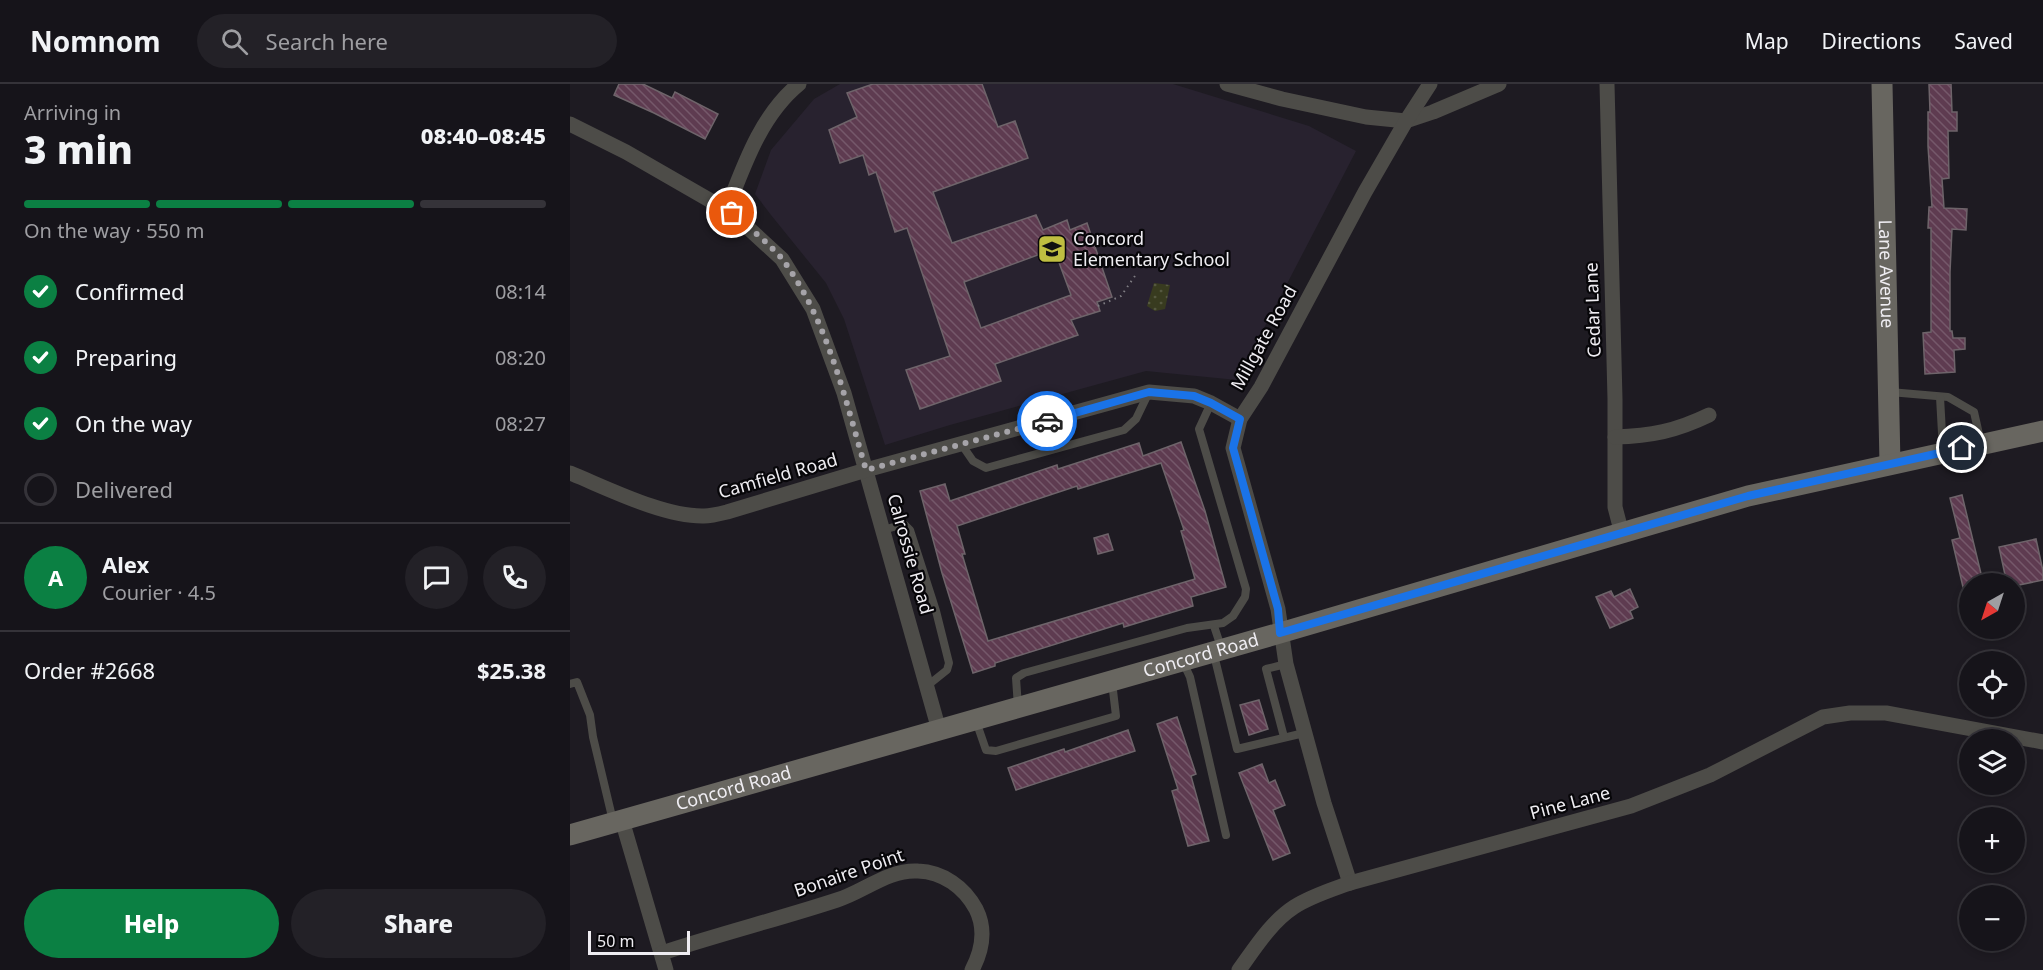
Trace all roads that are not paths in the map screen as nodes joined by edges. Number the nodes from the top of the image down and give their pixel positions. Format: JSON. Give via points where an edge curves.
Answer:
{"nodes":[{"id":1,"x":799,"y":84,"type":"edge"},
{"id":2,"x":1227,"y":84,"type":"edge"},
{"id":3,"x":1430,"y":84,"type":"edge"},
{"id":4,"x":1499,"y":84,"type":"edge"},
{"id":5,"x":1607,"y":84,"type":"edge"},
{"id":6,"x":1882,"y":84,"type":"edge"},
{"id":7,"x":1406,"y":121,"type":"junction"},
{"id":8,"x":570,"y":124,"type":"edge"},
{"id":9,"x":727,"y":209,"type":"junction"},
{"id":10,"x":1149,"y":392,"type":"junction"},
{"id":11,"x":1889,"y":392,"type":"junction"},
{"id":12,"x":1940,"y":396,"type":"junction"},
{"id":13,"x":1211,"y":403,"type":"junction"},
{"id":14,"x":1709,"y":415,"type":"dead end"},
{"id":15,"x":1240,"y":419,"type":"junction"},
{"id":16,"x":2043,"y":431,"type":"edge"},
{"id":17,"x":1615,"y":437,"type":"junction"},
{"id":18,"x":1981,"y":444,"type":"junction"},
{"id":19,"x":962,"y":445,"type":"junction"},
{"id":20,"x":1943,"y":453,"type":"junction"},
{"id":21,"x":1890,"y":464,"type":"junction"},
{"id":22,"x":866,"y":470,"type":"junction"},
{"id":23,"x":570,"y":473,"type":"edge"},
{"id":24,"x":883,"y":530,"type":"junction"},
{"id":25,"x":1622,"y":534,"type":"junction"},
{"id":26,"x":1214,"y":626,"type":"junction"},
{"id":27,"x":1280,"y":633,"type":"junction"},
{"id":28,"x":1217,"y":650,"type":"junction"},
{"id":29,"x":1182,"y":661,"type":"junction"},
{"id":30,"x":1286,"y":664,"type":"junction"},
{"id":31,"x":1112,"y":680,"type":"junction"},
{"id":32,"x":570,"y":684,"type":"edge"},
{"id":33,"x":927,"y":686,"type":"junction"},
{"id":34,"x":1017,"y":707,"type":"junction"},
{"id":35,"x":975,"y":719,"type":"junction"},
{"id":36,"x":939,"y":730,"type":"junction"},
{"id":37,"x":1304,"y":733,"type":"junction"},
{"id":38,"x":1284,"y":737,"type":"junction"},
{"id":39,"x":2043,"y":742,"type":"edge"},
{"id":40,"x":618,"y":821,"type":"junction"},
{"id":41,"x":570,"y":835,"type":"edge"},
{"id":42,"x":1226,"y":835,"type":"dead end"},
{"id":43,"x":1350,"y":883,"type":"junction"},
{"id":44,"x":662,"y":953,"type":"junction"},
{"id":45,"x":666,"y":970,"type":"edge"},
{"id":46,"x":972,"y":970,"type":"edge"},
{"id":47,"x":1239,"y":970,"type":"edge"}],
"edges":[{"from":1,"to":9,"type":"street","via":[[772,111]]},
{"from":2,"to":7,"type":"street","via":[[1282,99]]},
{"from":3,"to":7,"type":"street","name":"Millgate Road"},
{"from":4,"to":7,"type":"street"},
{"from":5,"to":17,"type":"street","name":"Cedar Lane"},
{"from":6,"to":11,"type":"street","name":"Lane Avenue"},
{"from":7,"to":15,"type":"street","name":"Millgate Road"},
{"from":8,"to":9,"type":"street","name":"Calrossie Road"},
{"from":9,"to":22,"type":"street","name":"Calrossie Road","via":[[782,259],[813,309],[844,393]]},
{"from":10,"to":13,"type":"street","name":"Camfield Road","via":[[1194,396]]},
{"from":10,"to":19,"type":"street","name":"Camfield Road"},
{"from":10,"to":19,"type":"lane","via":[[1136,419],[1124,430],[987,468],[973,461]]},
{"from":11,"to":12,"type":"lane"},
{"from":11,"to":21,"type":"street","name":"Lane Avenue"},
{"from":12,"to":18,"type":"lane","via":[[1974,412]]},
{"from":12,"to":20,"type":"lane"},
{"from":13,"to":15,"type":"street","name":"Camfield Road"},
{"from":13,"to":26,"type":"lane","via":[[1199,429],[1246,589],[1233,616]]},
{"from":14,"to":17,"type":"street","via":[[1669,431]]},
{"from":15,"to":27,"type":"street","name":"Millgate Road","via":[[1233,448],[1278,609]]},
{"from":16,"to":18,"type":"street","name":"Concord Road"},
{"from":17,"to":25,"type":"street","name":"Cedar Lane","via":[[1615,507]]},
{"from":18,"to":20,"type":"street","name":"Concord Road"},
{"from":19,"to":22,"type":"street","name":"Camfield Road"},
{"from":20,"to":21,"type":"street","name":"Concord Road"},
{"from":21,"to":25,"type":"street","name":"Concord Road","via":[[1748,496]]},
{"from":22,"to":23,"type":"street","name":"Camfield Road","via":[[703,516],[670,511]]},
{"from":22,"to":24,"type":"street","name":"Calrossie Road"},
{"from":24,"to":33,"type":"street","name":"Calrossie Road"},
{"from":24,"to":33,"type":"lane","via":[[904,524],[910,530],[936,611],[949,663],[947,670]]},
{"from":25,"to":27,"type":"street","name":"Concord Road"},
{"from":26,"to":28,"type":"lane"},
{"from":26,"to":34,"type":"lane","via":[[1187,628],[1024,674],[1016,678]]},
{"from":27,"to":28,"type":"street","name":"Concord Road"},
{"from":27,"to":30,"type":"street"},
{"from":28,"to":29,"type":"street","name":"Concord Road"},
{"from":28,"to":38,"type":"lane","via":[[1237,749]]},
{"from":29,"to":31,"type":"street","name":"Concord Road"},
{"from":29,"to":42,"type":"lane","via":[[1190,676]]},
{"from":30,"to":37,"type":"street"},
{"from":30,"to":38,"type":"lane","via":[[1266,669]]},
{"from":31,"to":34,"type":"street","name":"Concord Road"},
{"from":31,"to":35,"type":"lane","via":[[1116,716],[996,751],[986,750]]},
{"from":32,"to":40,"type":"lane","via":[[577,682],[590,716]]},
{"from":33,"to":36,"type":"street","name":"Calrossie Road"},
{"from":34,"to":35,"type":"street","name":"Concord Road"},
{"from":35,"to":36,"type":"street","name":"Concord Road"},
{"from":36,"to":40,"type":"street","name":"Concord Road"},
{"from":37,"to":38,"type":"lane"},
{"from":37,"to":43,"type":"street"},
{"from":39,"to":43,"type":"street","name":"Pine Lane","via":[[1886,713],[1823,717],[1710,775],[1630,806]]},
{"from":40,"to":41,"type":"street","name":"Concord Road"},
{"from":40,"to":44,"type":"street"},
{"from":43,"to":47,"type":"street","name":"Pine Lane","via":[[1293,907],[1271,927]]},
{"from":44,"to":45,"type":"street"},
{"from":44,"to":46,"type":"street","name":"Bonaire Point","via":[[839,899],[899,873],[916,871],[949,879],[972,901],[982,930]]}]}
